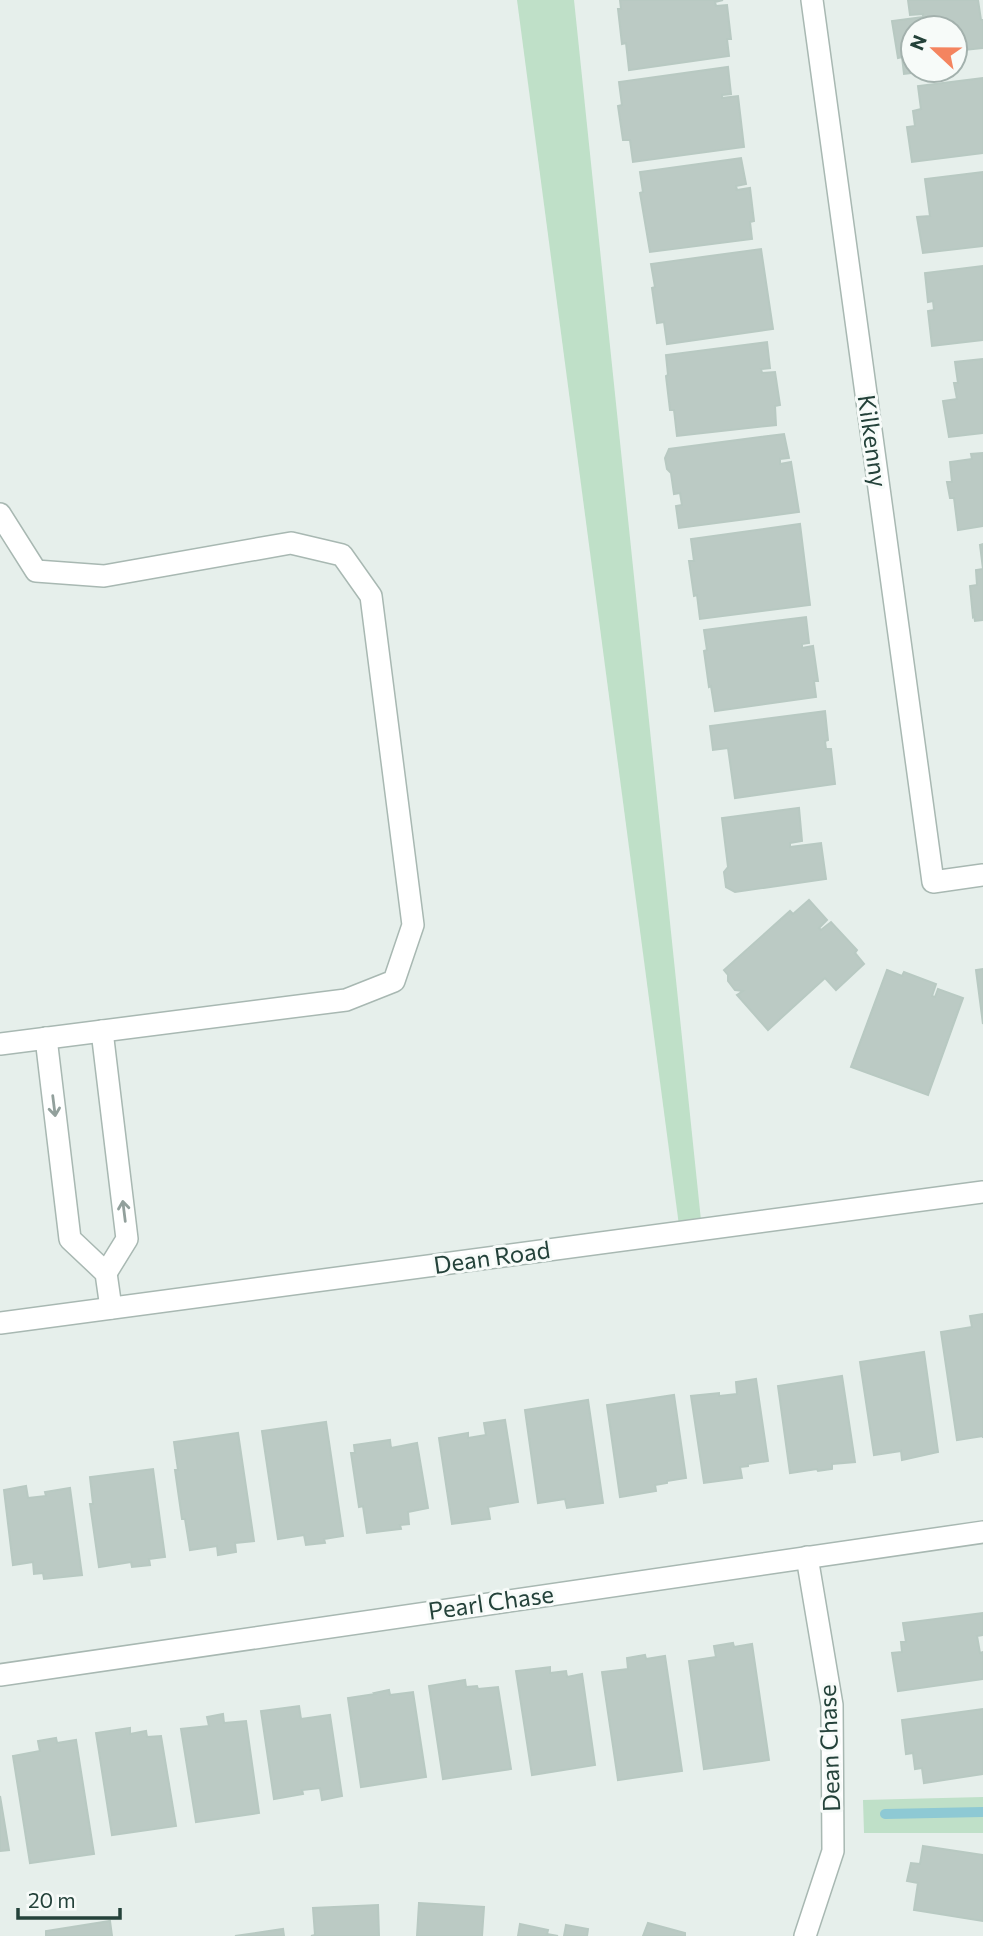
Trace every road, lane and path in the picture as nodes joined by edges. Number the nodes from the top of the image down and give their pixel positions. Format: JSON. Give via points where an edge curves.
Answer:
{"nodes":[{"id":1,"x":812,"y":0,"type":"edge"},
{"id":2,"x":0,"y":514,"type":"edge"},
{"id":3,"x":983,"y":875,"type":"edge"},
{"id":4,"x":102,"y":1031,"type":"junction"},
{"id":5,"x":46,"y":1038,"type":"junction"},
{"id":6,"x":0,"y":1044,"type":"edge"},
{"id":7,"x":983,"y":1192,"type":"edge"},
{"id":8,"x":106,"y":1273,"type":"junction"},
{"id":9,"x":111,"y":1308,"type":"junction"},
{"id":10,"x":0,"y":1323,"type":"edge"},
{"id":11,"x":983,"y":1532,"type":"edge"},
{"id":12,"x":807,"y":1557,"type":"junction"},
{"id":13,"x":0,"y":1675,"type":"edge"},
{"id":14,"x":805,"y":1936,"type":"edge"}],
"edges":[{"from":1,"to":3,"type":"street","name":"Kilkenny","via":[[933,882]]},
{"from":2,"to":4,"type":"street","via":[[36,571],[104,576],[291,543],[342,555],[371,596],[412,925],[394,981],[346,1000]]},
{"from":4,"to":5,"type":"street"},
{"from":8,"to":4,"type":"street","one_way":true,"via":[[127,1239]]},
{"from":5,"to":6,"type":"street"},
{"from":5,"to":8,"type":"street","one_way":true,"via":[[70,1239]]},
{"from":7,"to":9,"type":"street","name":"Dean Road"},
{"from":8,"to":9,"type":"street"},
{"from":9,"to":10,"type":"street","name":"Dean Road"},
{"from":11,"to":12,"type":"street","name":"Pearl Chase"},
{"from":12,"to":13,"type":"street","name":"Pearl Chase"},
{"from":12,"to":14,"type":"street","name":"Dean Chase","via":[[832,1706],[833,1850]]}]}
